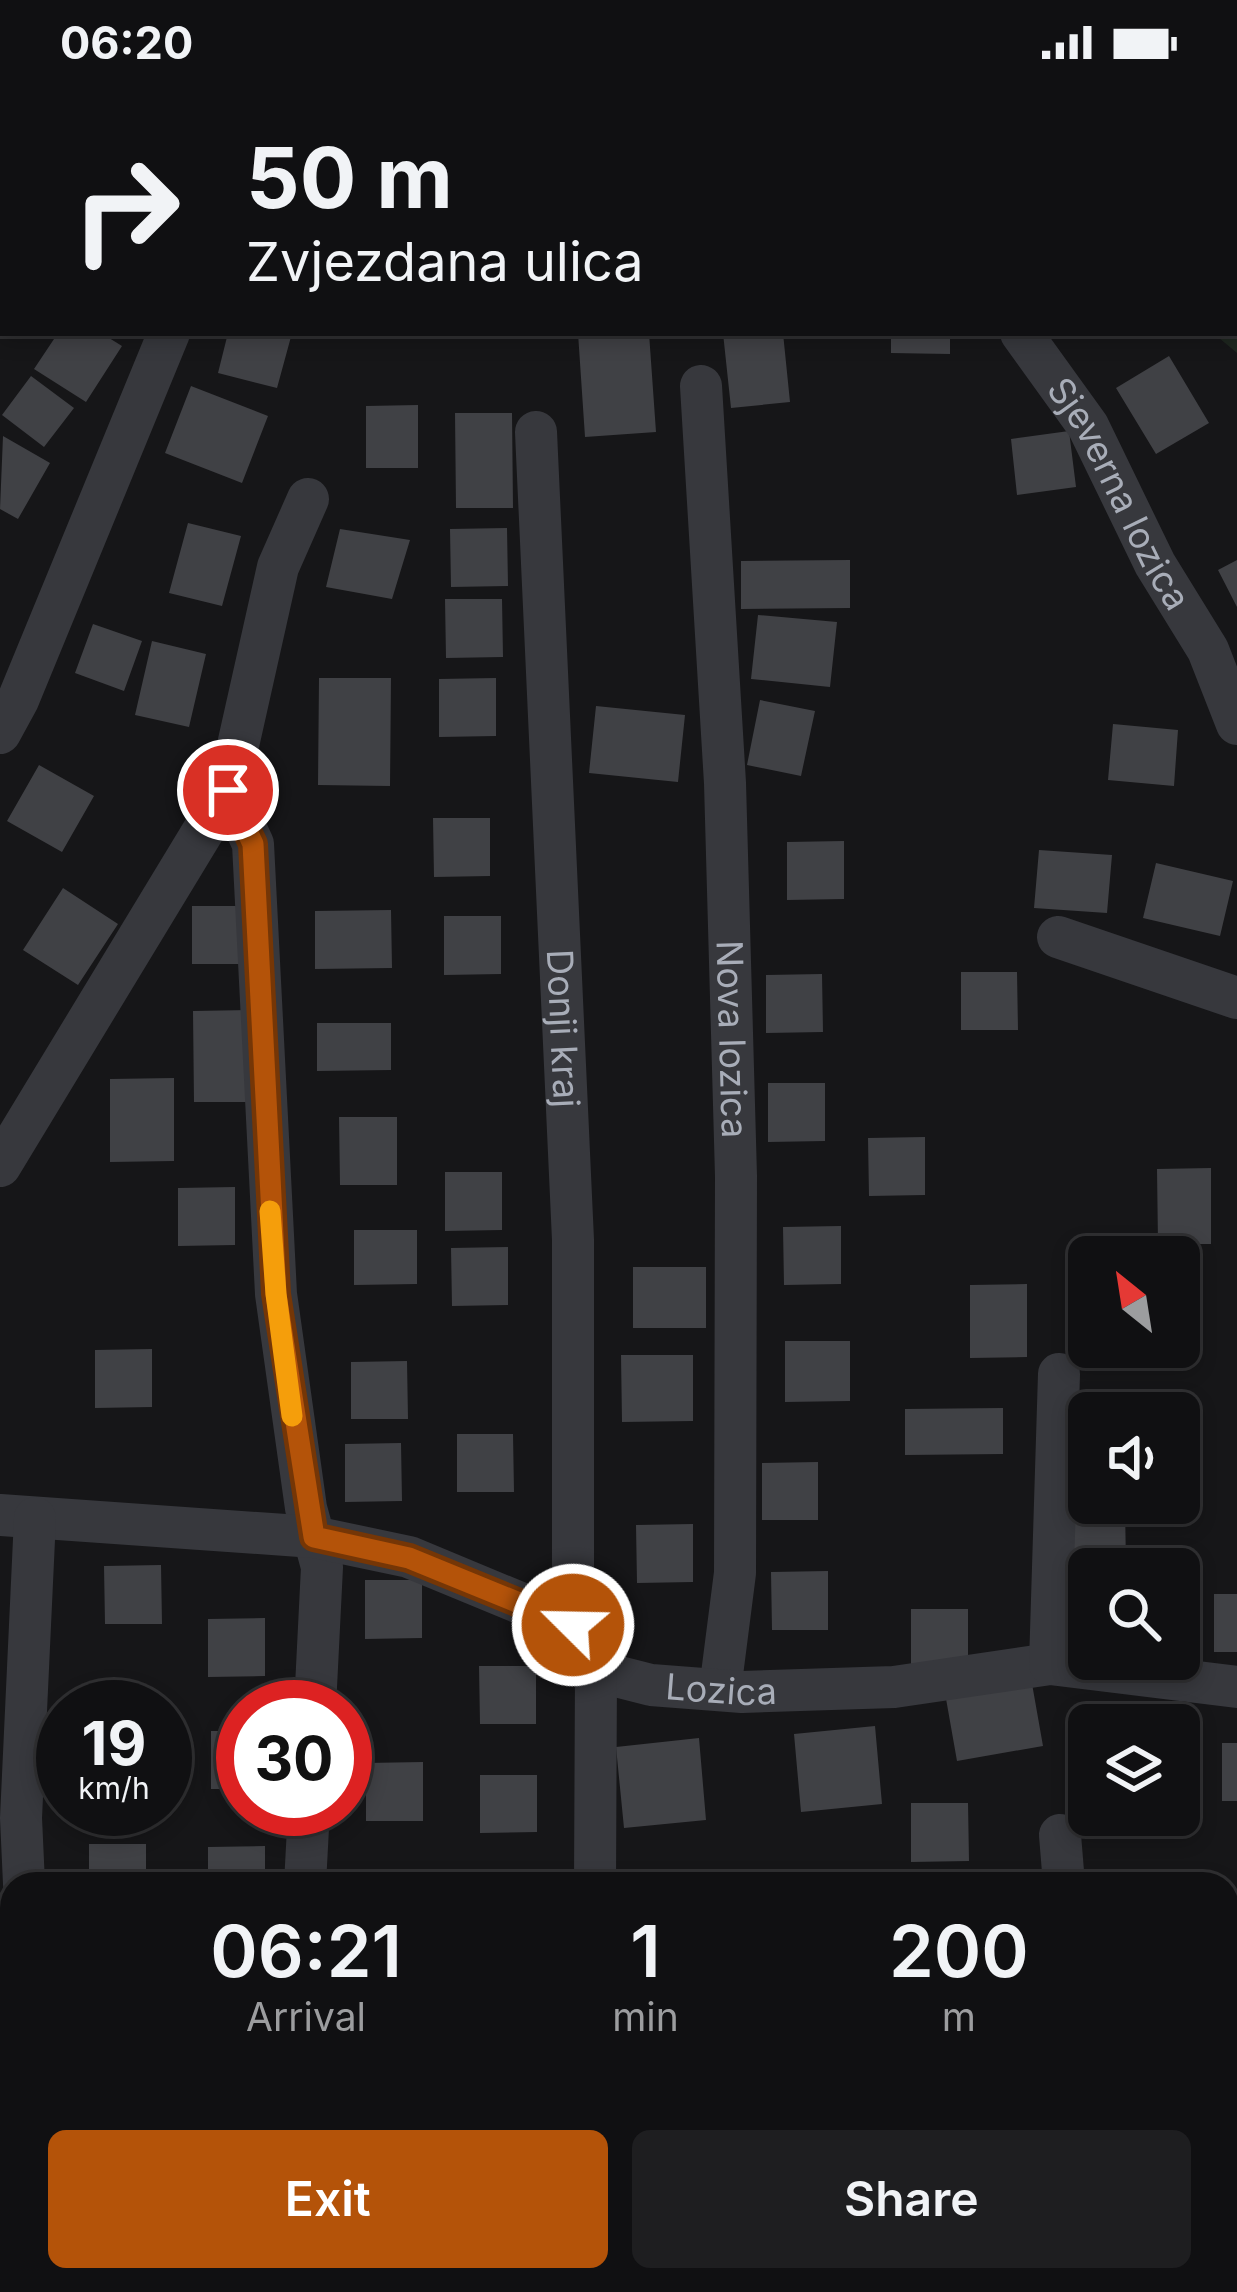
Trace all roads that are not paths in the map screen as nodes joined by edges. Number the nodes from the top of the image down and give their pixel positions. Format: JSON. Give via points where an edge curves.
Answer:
{"nodes":[{"id":1,"x":168,"y":336,"type":"edge"},
{"id":2,"x":1024,"y":336,"type":"edge"},
{"id":3,"x":701,"y":386,"type":"dead end"},
{"id":4,"x":536,"y":433,"type":"dead end"},
{"id":5,"x":308,"y":499,"type":"dead end"},
{"id":6,"x":1237,"y":724,"type":"edge"},
{"id":7,"x":0,"y":734,"type":"edge"},
{"id":8,"x":228,"y":790,"type":"junction"},
{"id":9,"x":1058,"y":937,"type":"dead end"},
{"id":10,"x":1237,"y":998,"type":"edge"},
{"id":11,"x":0,"y":1166,"type":"edge"},
{"id":12,"x":1059,"y":1374,"type":"dead end"},
{"id":13,"x":17,"y":1516,"type":"edge"},
{"id":14,"x":314,"y":1537,"type":"junction"},
{"id":15,"x":573,"y":1625,"type":"junction"},
{"id":16,"x":1050,"y":1664,"type":"junction"},
{"id":17,"x":596,"y":1672,"type":"junction"},
{"id":18,"x":316,"y":1680,"type":"edge"},
{"id":19,"x":1237,"y":1687,"type":"edge"},
{"id":20,"x":720,"y":1690,"type":"junction"},
{"id":21,"x":1060,"y":1835,"type":"dead end"},
{"id":22,"x":307,"y":1836,"type":"edge"},
{"id":23,"x":23,"y":1872,"type":"edge"},
{"id":24,"x":305,"y":1872,"type":"edge"},
{"id":25,"x":595,"y":1872,"type":"edge"},
{"id":26,"x":1063,"y":1872,"type":"edge"}],
"edges":[{"from":1,"to":7,"type":"street"},
{"from":2,"to":6,"type":"street","name":"Sjeverna lozica","via":[[1088,426],[1155,564],[1208,650]]},
{"from":3,"to":20,"type":"street","name":"Nova lozica","via":[[725,783],[736,1176],[735,1573]]},
{"from":4,"to":15,"type":"street","name":"Donji kraj","via":[[573,1240]]},
{"from":5,"to":8,"type":"street","via":[[278,568]]},
{"from":8,"to":11,"type":"street"},
{"from":8,"to":14,"type":"street","via":[[253,844],[276,1294]]},
{"from":9,"to":10,"type":"street"},
{"from":12,"to":16,"type":"street"},
{"from":13,"to":14,"type":"street"},
{"from":13,"to":23,"type":"street"},
{"from":14,"to":15,"type":"street","via":[[409,1558]]},
{"from":14,"to":18,"type":"street","via":[[322,1567]]},
{"from":15,"to":17,"type":"street"},
{"from":16,"to":19,"type":"street","name":"Lozica"},
{"from":16,"to":20,"type":"street","name":"Lozica","via":[[895,1687]]},
{"from":17,"to":20,"type":"street","name":"Lozica"},
{"from":17,"to":25,"type":"street"},
{"from":21,"to":26,"type":"street"},
{"from":22,"to":24,"type":"street"}]}
